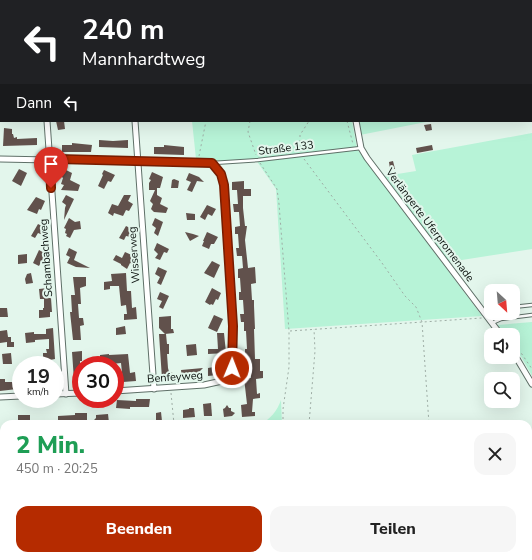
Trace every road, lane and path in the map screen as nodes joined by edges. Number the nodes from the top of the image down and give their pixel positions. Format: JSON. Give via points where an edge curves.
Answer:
{"nodes":[{"id":1,"x":47,"y":122,"type":"edge"},
{"id":2,"x":135,"y":122,"type":"edge"},
{"id":3,"x":206,"y":122,"type":"edge"},
{"id":4,"x":250,"y":122,"type":"edge"},
{"id":5,"x":308,"y":122,"type":"edge"},
{"id":6,"x":347,"y":122,"type":"edge"},
{"id":7,"x":356,"y":122,"type":"edge"},
{"id":8,"x":361,"y":148,"type":"junction"},
{"id":9,"x":354,"y":149,"type":"junction"},
{"id":10,"x":300,"y":154,"type":"junction"},
{"id":11,"x":0,"y":159,"type":"edge"},
{"id":12,"x":50,"y":160,"type":"junction"},
{"id":13,"x":258,"y":160,"type":"junction"},
{"id":14,"x":138,"y":161,"type":"junction"},
{"id":15,"x":198,"y":163,"type":"junction"},
{"id":16,"x":212,"y":163,"type":"junction"},
{"id":17,"x":532,"y":305,"type":"edge"},
{"id":18,"x":520,"y":306,"type":"edge"},
{"id":19,"x":484,"y":313,"type":"edge"},
{"id":20,"x":532,"y":315,"type":"edge"},
{"id":21,"x":484,"y":316,"type":"edge"},
{"id":22,"x":490,"y":320,"type":"edge"},
{"id":23,"x":422,"y":322,"type":"junction"},
{"id":24,"x":492,"y":323,"type":"junction"},
{"id":25,"x":496,"y":328,"type":"edge"},
{"id":26,"x":314,"y":329,"type":"junction"},
{"id":27,"x":289,"y":331,"type":"junction"},
{"id":28,"x":520,"y":351,"type":"edge"},
{"id":29,"x":520,"y":364,"type":"edge"},
{"id":30,"x":532,"y":369,"type":"edge"},
{"id":31,"x":532,"y":384,"type":"edge"},
{"id":32,"x":154,"y":388,"type":"junction"},
{"id":33,"x":170,"y":388,"type":"junction"},
{"id":34,"x":124,"y":390,"type":"edge"},
{"id":35,"x":66,"y":394,"type":"joint"},
{"id":36,"x":72,"y":394,"type":"edge"},
{"id":37,"x":12,"y":396,"type":"edge"},
{"id":38,"x":0,"y":397,"type":"edge"},
{"id":39,"x":174,"y":420,"type":"edge"},
{"id":40,"x":283,"y":420,"type":"edge"},
{"id":41,"x":309,"y":420,"type":"edge"},
{"id":42,"x":429,"y":420,"type":"edge"}],
"edges":[{"from":1,"to":12,"type":"street","name":"Schambachweg"},
{"from":2,"to":14,"type":"street","name":"Wisserweg"},
{"from":3,"to":15,"type":"path"},
{"from":4,"to":13,"type":"path","via":[[248,132]]},
{"from":5,"to":10,"type":"path","via":[[300,135]]},
{"from":6,"to":9,"type":"path"},
{"from":7,"to":8,"type":"street","name":"Verlängerte Uferpromenade"},
{"from":8,"to":9,"type":"lane","name":"Straße 133"},
{"from":8,"to":19,"type":"street","name":"Verlängerte Uferpromenade","via":[[383,181]]},
{"from":9,"to":10,"type":"lane","name":"Straße 133"},
{"from":10,"to":13,"type":"lane","name":"Straße 133"},
{"from":10,"to":23,"type":"path","via":[[405,296],[416,307]]},
{"from":11,"to":12,"type":"street"},
{"from":12,"to":14,"type":"street"},
{"from":12,"to":35,"type":"street","name":"Schambachweg"},
{"from":13,"to":16,"type":"lane","name":"Straße 133"},
{"from":13,"to":27,"type":"path","via":[[277,189]]},
{"from":14,"to":15,"type":"street"},
{"from":14,"to":32,"type":"street","name":"Wisserweg"},
{"from":15,"to":16,"type":"street"},
{"from":16,"to":33,"type":"street","name":"Benfeyweg","via":[[221,174],[224,185],[233,364],[226,378],[218,382]]},
{"from":17,"to":18,"type":"lane"},
{"from":20,"to":24,"type":"lane","via":[[501,319]]},
{"from":21,"to":23,"type":"path"},
{"from":22,"to":24,"type":"street","name":"Verlängerte Uferpromenade"},
{"from":23,"to":26,"type":"path"},
{"from":23,"to":42,"type":"path"},
{"from":24,"to":25,"type":"street","name":"Verlängerte Uferpromenade"},
{"from":26,"to":27,"type":"path"},
{"from":26,"to":41,"type":"path","via":[[315,351]]},
{"from":27,"to":40,"type":"path","via":[[289,367]]},
{"from":28,"to":30,"type":"path"},
{"from":29,"to":31,"type":"street"},
{"from":32,"to":33,"type":"street","name":"Benfeyweg"},
{"from":32,"to":34,"type":"street","name":"Benfeyweg"},
{"from":33,"to":39,"type":"path"},
{"from":35,"to":36,"type":"street"},
{"from":37,"to":38,"type":"street"}]}
